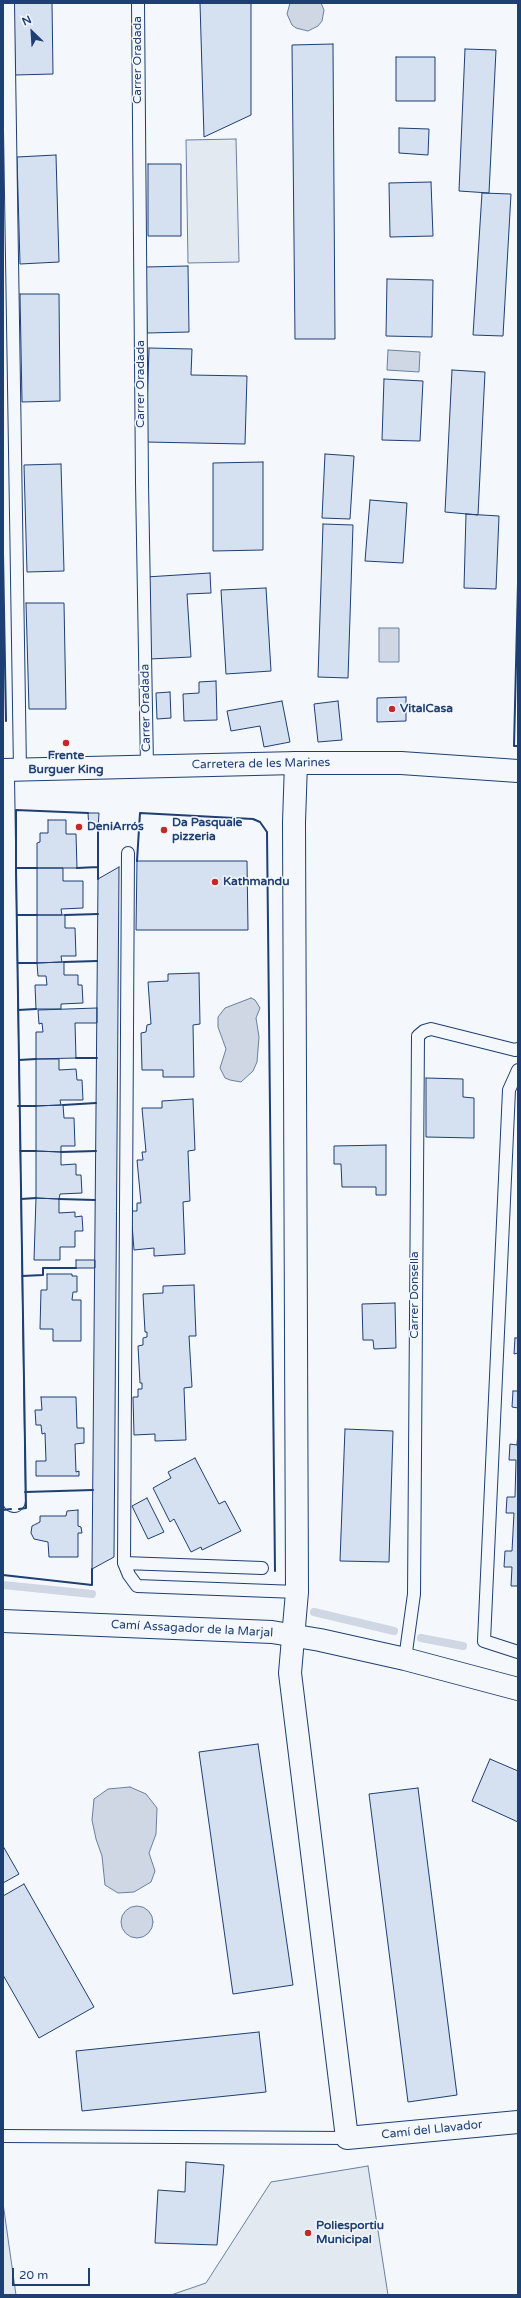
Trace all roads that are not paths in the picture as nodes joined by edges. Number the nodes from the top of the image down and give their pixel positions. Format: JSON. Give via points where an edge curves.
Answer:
{"nodes":[{"id":1,"x":8,"y":3,"type":"edge"},
{"id":2,"x":138,"y":3,"type":"edge"},
{"id":3,"x":296,"y":763,"type":"junction"},
{"id":4,"x":147,"y":766,"type":"junction"},
{"id":5,"x":518,"y":771,"type":"edge"},
{"id":6,"x":9,"y":772,"type":"edge"},
{"id":7,"x":128,"y":853,"type":"dead end"},
{"id":8,"x":518,"y":1049,"type":"edge"},
{"id":9,"x":518,"y":1070,"type":"edge"},
{"id":10,"x":14,"y":1501,"type":"dead end"},
{"id":11,"x":124,"y":1563,"type":"junction"},
{"id":12,"x":262,"y":1568,"type":"dead end"},
{"id":13,"x":297,"y":1592,"type":"junction"},
{"id":14,"x":3,"y":1622,"type":"edge"},
{"id":15,"x":293,"y":1636,"type":"junction"},
{"id":16,"x":518,"y":1652,"type":"edge"},
{"id":17,"x":405,"y":1659,"type":"junction"},
{"id":18,"x":518,"y":1689,"type":"edge"},
{"id":19,"x":518,"y":2122,"type":"edge"},
{"id":20,"x":3,"y":2136,"type":"edge"},
{"id":21,"x":347,"y":2138,"type":"junction"}],
"edges":[{"from":1,"to":6,"type":"lane"},
{"from":2,"to":4,"type":"lane","name":"Carrer Oradada"},
{"from":3,"to":4,"type":"street","name":"Carretera de les Marines"},
{"from":3,"to":5,"type":"street","name":"Carretera de les Marines","via":[[401,763]]},
{"from":3,"to":13,"type":"street","via":[[294,830]]},
{"from":4,"to":6,"type":"street","name":"Carretera de les Marines"},
{"from":6,"to":10,"type":"street"},
{"from":7,"to":11,"type":"lane"},
{"from":8,"to":17,"type":"lane","name":"Carrer Donsella","via":[[431,1029],[418,1036],[414,1594]]},
{"from":9,"to":16,"type":"lane","via":[[509,1090],[484,1641]]},
{"from":11,"to":12,"type":"lane"},
{"from":11,"to":13,"type":"lane","via":[[137,1586]]},
{"from":13,"to":15,"type":"street"},
{"from":14,"to":15,"type":"street","name":"Camí Assagador de la Marjal","via":[[254,1630]]},
{"from":15,"to":17,"type":"street","name":"Camí Assagador de la Marjal"},
{"from":15,"to":21,"type":"street","via":[[290,1673]]},
{"from":17,"to":18,"type":"street","name":"Camí Assagador de la Marjal"},
{"from":19,"to":21,"type":"street","name":"Camí del Llavador"},
{"from":20,"to":21,"type":"lane"}]}
